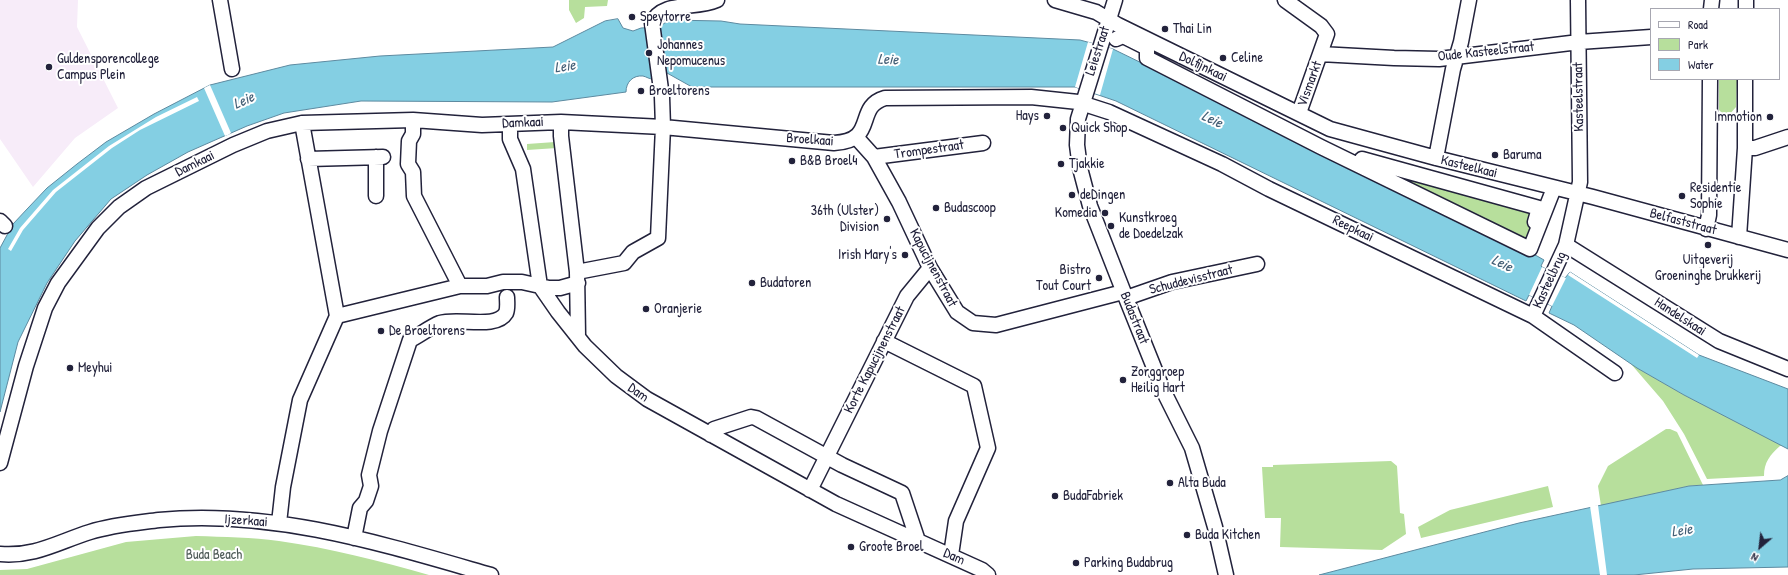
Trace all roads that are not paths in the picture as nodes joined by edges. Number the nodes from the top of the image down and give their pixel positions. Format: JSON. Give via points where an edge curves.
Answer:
{"nodes":[{"id":1,"x":717,"y":0,"type":"edge"},
{"id":2,"x":1055,"y":0,"type":"edge"},
{"id":3,"x":1115,"y":0,"type":"edge"},
{"id":4,"x":1285,"y":0,"type":"edge"},
{"id":5,"x":1469,"y":0,"type":"edge"},
{"id":6,"x":1578,"y":0,"type":"edge"},
{"id":7,"x":223,"y":1,"type":"edge"},
{"id":8,"x":1109,"y":19,"type":"junction"},
{"id":9,"x":1650,"y":36,"type":"edge"},
{"id":10,"x":1116,"y":39,"type":"dead end"},
{"id":11,"x":1579,"y":42,"type":"junction"},
{"id":12,"x":1320,"y":54,"type":"junction"},
{"id":13,"x":1457,"y":56,"type":"junction"},
{"id":14,"x":232,"y":69,"type":"dead end"},
{"id":15,"x":1710,"y":80,"type":"edge"},
{"id":16,"x":1745,"y":80,"type":"edge"},
{"id":17,"x":1084,"y":97,"type":"junction"},
{"id":18,"x":1299,"y":113,"type":"junction"},
{"id":19,"x":561,"y":122,"type":"junction"},
{"id":20,"x":302,"y":123,"type":"junction"},
{"id":21,"x":510,"y":124,"type":"junction"},
{"id":22,"x":413,"y":127,"type":"junction"},
{"id":23,"x":663,"y":127,"type":"junction"},
{"id":24,"x":856,"y":137,"type":"junction"},
{"id":25,"x":1788,"y":137,"type":"edge"},
{"id":26,"x":983,"y":143,"type":"dead end"},
{"id":27,"x":1745,"y":148,"type":"junction"},
{"id":28,"x":874,"y":157,"type":"junction"},
{"id":29,"x":1359,"y":158,"type":"junction"},
{"id":30,"x":1436,"y":158,"type":"junction"},
{"id":31,"x":308,"y":159,"type":"junction"},
{"id":32,"x":1552,"y":193,"type":"dead end"},
{"id":33,"x":1578,"y":194,"type":"junction"},
{"id":34,"x":376,"y":196,"type":"dead end"},
{"id":35,"x":1706,"y":228,"type":"junction"},
{"id":36,"x":1739,"y":237,"type":"junction"},
{"id":37,"x":1566,"y":245,"type":"junction"},
{"id":38,"x":1528,"y":248,"type":"junction"},
{"id":39,"x":1788,"y":250,"type":"edge"},
{"id":40,"x":1257,"y":264,"type":"dead end"},
{"id":41,"x":930,"y":268,"type":"junction"},
{"id":42,"x":578,"y":277,"type":"junction"},
{"id":43,"x":460,"y":286,"type":"junction"},
{"id":44,"x":540,"y":286,"type":"junction"},
{"id":45,"x":1125,"y":295,"type":"junction"},
{"id":46,"x":507,"y":297,"type":"dead end"},
{"id":47,"x":337,"y":316,"type":"junction"},
{"id":48,"x":1533,"y":316,"type":"junction"},
{"id":49,"x":578,"y":336,"type":"junction"},
{"id":50,"x":884,"y":341,"type":"junction"},
{"id":51,"x":1788,"y":369,"type":"edge"},
{"id":52,"x":1614,"y":373,"type":"dead end"},
{"id":53,"x":711,"y":435,"type":"junction"},
{"id":54,"x":826,"y":457,"type":"junction"},
{"id":55,"x":0,"y":463,"type":"edge"},
{"id":56,"x":810,"y":490,"type":"junction"},
{"id":57,"x":279,"y":523,"type":"junction"},
{"id":58,"x":354,"y":538,"type":"junction"},
{"id":59,"x":918,"y":541,"type":"junction"},
{"id":60,"x":0,"y":554,"type":"edge"},
{"id":61,"x":951,"y":555,"type":"junction"},
{"id":62,"x":491,"y":575,"type":"edge"},
{"id":63,"x":988,"y":575,"type":"edge"},
{"id":64,"x":1226,"y":575,"type":"edge"}],
"edges":[{"from":1,"to":23,"type":"street","via":[[672,3],[655,13],[651,27],[662,97]]},
{"from":2,"to":8,"type":"street","name":"Dolfijnkaai","via":[[1096,12]]},
{"from":3,"to":8,"type":"street","name":"Leiestraat"},
{"from":4,"to":12,"type":"street","name":"Vismarkt","via":[[1326,32]]},
{"from":5,"to":13,"type":"street"},
{"from":6,"to":11,"type":"street","name":"Kasteelstraat"},
{"from":7,"to":14,"type":"street"},
{"from":8,"to":17,"type":"street","name":"Leiestraat"},
{"from":8,"to":18,"type":"street","name":"Dolfijnkaai"},
{"from":9,"to":11,"type":"street","name":"Oude Kasteelstraat"},
{"from":10,"to":29,"type":"street","via":[[1123,36],[1147,48],[1147,58],[1321,147]]},
{"from":11,"to":13,"type":"street","name":"Oude Kasteelstraat"},
{"from":11,"to":33,"type":"street","name":"Kasteelstraat"},
{"from":12,"to":13,"type":"street","name":"Oude Kasteelstraat","via":[[1439,59]]},
{"from":12,"to":18,"type":"street","name":"Vismarkt"},
{"from":13,"to":30,"type":"street"},
{"from":15,"to":35,"type":"street","via":[[1709,215]]},
{"from":16,"to":27,"type":"street"},
{"from":17,"to":24,"type":"street","via":[[885,98],[870,108],[862,130]]},
{"from":17,"to":45,"type":"street","name":"Budastraat","via":[[1077,135],[1080,168],[1090,206]]},
{"from":17,"to":48,"type":"street","name":"Reepkaai","via":[[1109,112],[1222,164]]},
{"from":18,"to":30,"type":"street","name":"Kasteelkaai","via":[[1330,129]]},
{"from":19,"to":21,"type":"street","name":"Damkaai"},
{"from":19,"to":23,"type":"street","name":"Broelkaai"},
{"from":19,"to":42,"type":"street"},
{"from":20,"to":22,"type":"street","name":"Damkaai"},
{"from":20,"to":31,"type":"street"},
{"from":20,"to":55,"type":"street","name":"Damkaai","via":[[267,131],[233,145],[146,188],[119,207],[98,228],[58,283],[45,308],[26,366]]},
{"from":21,"to":22,"type":"street","name":"Damkaai"},
{"from":21,"to":44,"type":"street","name":"Dam","via":[[510,139],[523,168]]},
{"from":22,"to":43,"type":"street","via":[[409,141],[408,164],[413,172],[414,196]]},
{"from":23,"to":24,"type":"street","name":"Broelkaai","via":[[834,143],[850,141]]},
{"from":23,"to":42,"type":"street","via":[[658,238],[633,252],[624,263]]},
{"from":24,"to":28,"type":"street","name":"Kapucijnenstraat"},
{"from":25,"to":27,"type":"street","via":[[1755,148]]},
{"from":26,"to":28,"type":"street","name":"Trompestraat"},
{"from":27,"to":36,"type":"street"},
{"from":28,"to":41,"type":"street","name":"Kapucijnenstraat","via":[[899,202]]},
{"from":29,"to":38,"type":"street"},
{"from":29,"to":38,"type":"street","via":[[1361,150],[1486,187],[1540,208]]},
{"from":30,"to":33,"type":"street","name":"Kasteelkaai"},
{"from":31,"to":34,"type":"street","via":[[380,157]]},
{"from":31,"to":47,"type":"street"},
{"from":32,"to":38,"type":"street","via":[[1530,249]]},
{"from":33,"to":35,"type":"street","name":"Belfaststraat"},
{"from":33,"to":37,"type":"street"},
{"from":35,"to":36,"type":"street","name":"Belfaststraat"},
{"from":36,"to":39,"type":"street","name":"Belfaststraat"},
{"from":37,"to":48,"type":"street","name":"Kasteelbrug"},
{"from":37,"to":51,"type":"street","name":"Handelskaai","via":[[1719,341]]},
{"from":40,"to":45,"type":"street","name":"Schuddevisstraat"},
{"from":41,"to":45,"type":"street","name":"Kapucijnenstraat","via":[[957,312],[973,323],[996,325]]},
{"from":41,"to":50,"type":"street","name":"Korte Kapucijnenstraat","via":[[907,296]]},
{"from":42,"to":44,"type":"street","via":[[560,288]]},
{"from":42,"to":49,"type":"street"},
{"from":43,"to":44,"type":"street","via":[[487,286],[497,290],[522,290]]},
{"from":43,"to":47,"type":"street"},
{"from":44,"to":49,"type":"street","name":"Dam"},
{"from":45,"to":64,"type":"street","name":"Budastraat","via":[[1163,390],[1192,448]]},
{"from":46,"to":58,"type":"street","via":[[507,309],[499,320],[441,323],[410,340],[390,398],[370,470],[357,499],[360,508]]},
{"from":47,"to":57,"type":"street","via":[[300,400],[284,480]]},
{"from":48,"to":52,"type":"street","name":"Reepkaai"},
{"from":49,"to":53,"type":"street","name":"Dam","via":[[601,363],[633,390]]},
{"from":50,"to":54,"type":"street","name":"Korte Kapucijnenstraat"},
{"from":50,"to":61,"type":"street","via":[[974,386],[988,448],[956,521]]},
{"from":53,"to":54,"type":"street","via":[[714,429],[752,417]]},
{"from":53,"to":56,"type":"street","name":"Dam"},
{"from":54,"to":56,"type":"street"},
{"from":54,"to":59,"type":"street","via":[[902,493]]},
{"from":56,"to":59,"type":"street","name":"Dam"},
{"from":57,"to":58,"type":"street","name":"Ijzerkaai"},
{"from":57,"to":60,"type":"street","name":"Ijzerkaai","via":[[209,518],[145,522],[91,532],[40,551],[21,555]]},
{"from":58,"to":62,"type":"street","name":"Ijzerkaai"},
{"from":59,"to":61,"type":"street","name":"Dam"},
{"from":61,"to":63,"type":"street","name":"Dam"}]}
